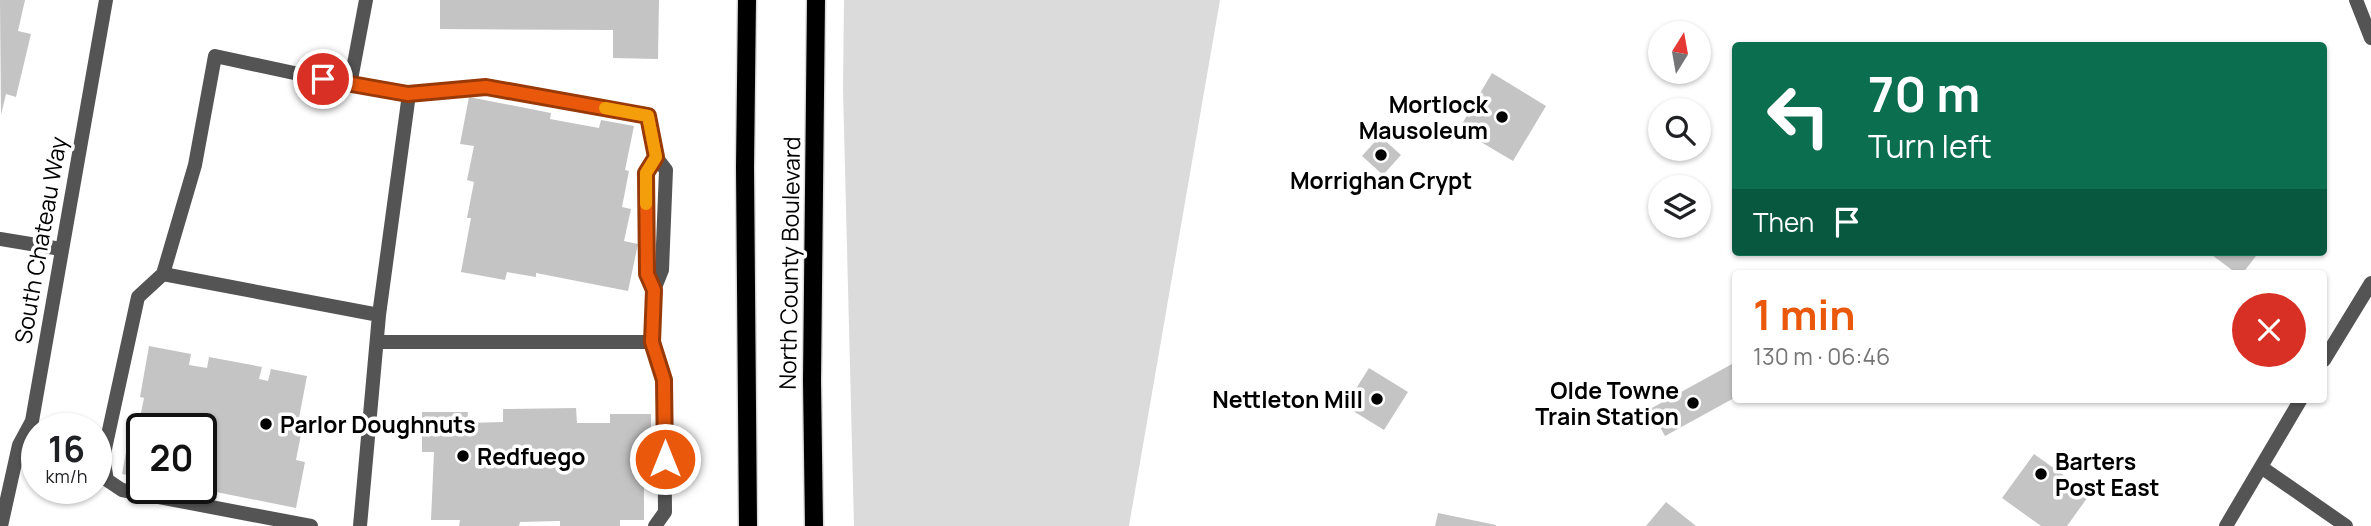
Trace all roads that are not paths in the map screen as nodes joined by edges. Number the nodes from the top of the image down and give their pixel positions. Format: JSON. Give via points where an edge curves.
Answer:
{"nodes":[{"id":1,"x":106,"y":0,"type":"edge"},
{"id":2,"x":366,"y":0,"type":"edge"},
{"id":3,"x":747,"y":0,"type":"edge"},
{"id":4,"x":816,"y":0,"type":"edge"},
{"id":5,"x":2356,"y":0,"type":"edge"},
{"id":6,"x":2371,"y":38,"type":"edge"},
{"id":7,"x":350,"y":85,"type":"junction"},
{"id":8,"x":408,"y":94,"type":"junction"},
{"id":9,"x":0,"y":239,"type":"edge"},
{"id":10,"x":61,"y":249,"type":"junction"},
{"id":11,"x":163,"y":274,"type":"junction"},
{"id":12,"x":2371,"y":283,"type":"edge"},
{"id":13,"x":379,"y":315,"type":"junction"},
{"id":14,"x":377,"y":342,"type":"junction"},
{"id":15,"x":652,"y":342,"type":"junction"},
{"id":16,"x":2327,"y":355,"type":"edge"},
{"id":17,"x":2299,"y":403,"type":"edge"},
{"id":18,"x":2261,"y":467,"type":"junction"},
{"id":19,"x":1,"y":526,"type":"edge"},
{"id":20,"x":311,"y":526,"type":"edge"},
{"id":21,"x":360,"y":526,"type":"edge"},
{"id":22,"x":655,"y":526,"type":"edge"},
{"id":23,"x":748,"y":526,"type":"edge"},
{"id":24,"x":814,"y":526,"type":"edge"},
{"id":25,"x":2226,"y":526,"type":"edge"},
{"id":26,"x":2346,"y":526,"type":"edge"}],
"edges":[{"from":1,"to":10,"type":"street","name":"South Chateau Way"},
{"from":2,"to":7,"type":"street"},
{"from":3,"to":23,"type":"main road","name":"North County Boulevard"},
{"from":4,"to":24,"type":"main road","name":"North County Boulevard"},
{"from":5,"to":6,"type":"street"},
{"from":7,"to":8,"type":"street"},
{"from":7,"to":11,"type":"street","via":[[215,56],[195,165]]},
{"from":8,"to":13,"type":"street"},
{"from":8,"to":15,"type":"street","via":[[486,87],[648,116],[656,157],[646,173],[647,274],[654,290]]},
{"from":9,"to":10,"type":"street"},
{"from":10,"to":19,"type":"street","name":"South Chateau Way","via":[[32,421],[19,445]]},
{"from":11,"to":13,"type":"street"},
{"from":11,"to":20,"type":"street","via":[[138,297],[103,458],[107,480],[122,490]]},
{"from":12,"to":16,"type":"street"},
{"from":13,"to":14,"type":"street"},
{"from":14,"to":15,"type":"street"},
{"from":14,"to":21,"type":"street"},
{"from":15,"to":22,"type":"street","via":[[664,380],[665,512]]},
{"from":17,"to":18,"type":"street"},
{"from":18,"to":25,"type":"street"},
{"from":18,"to":26,"type":"street"}]}
